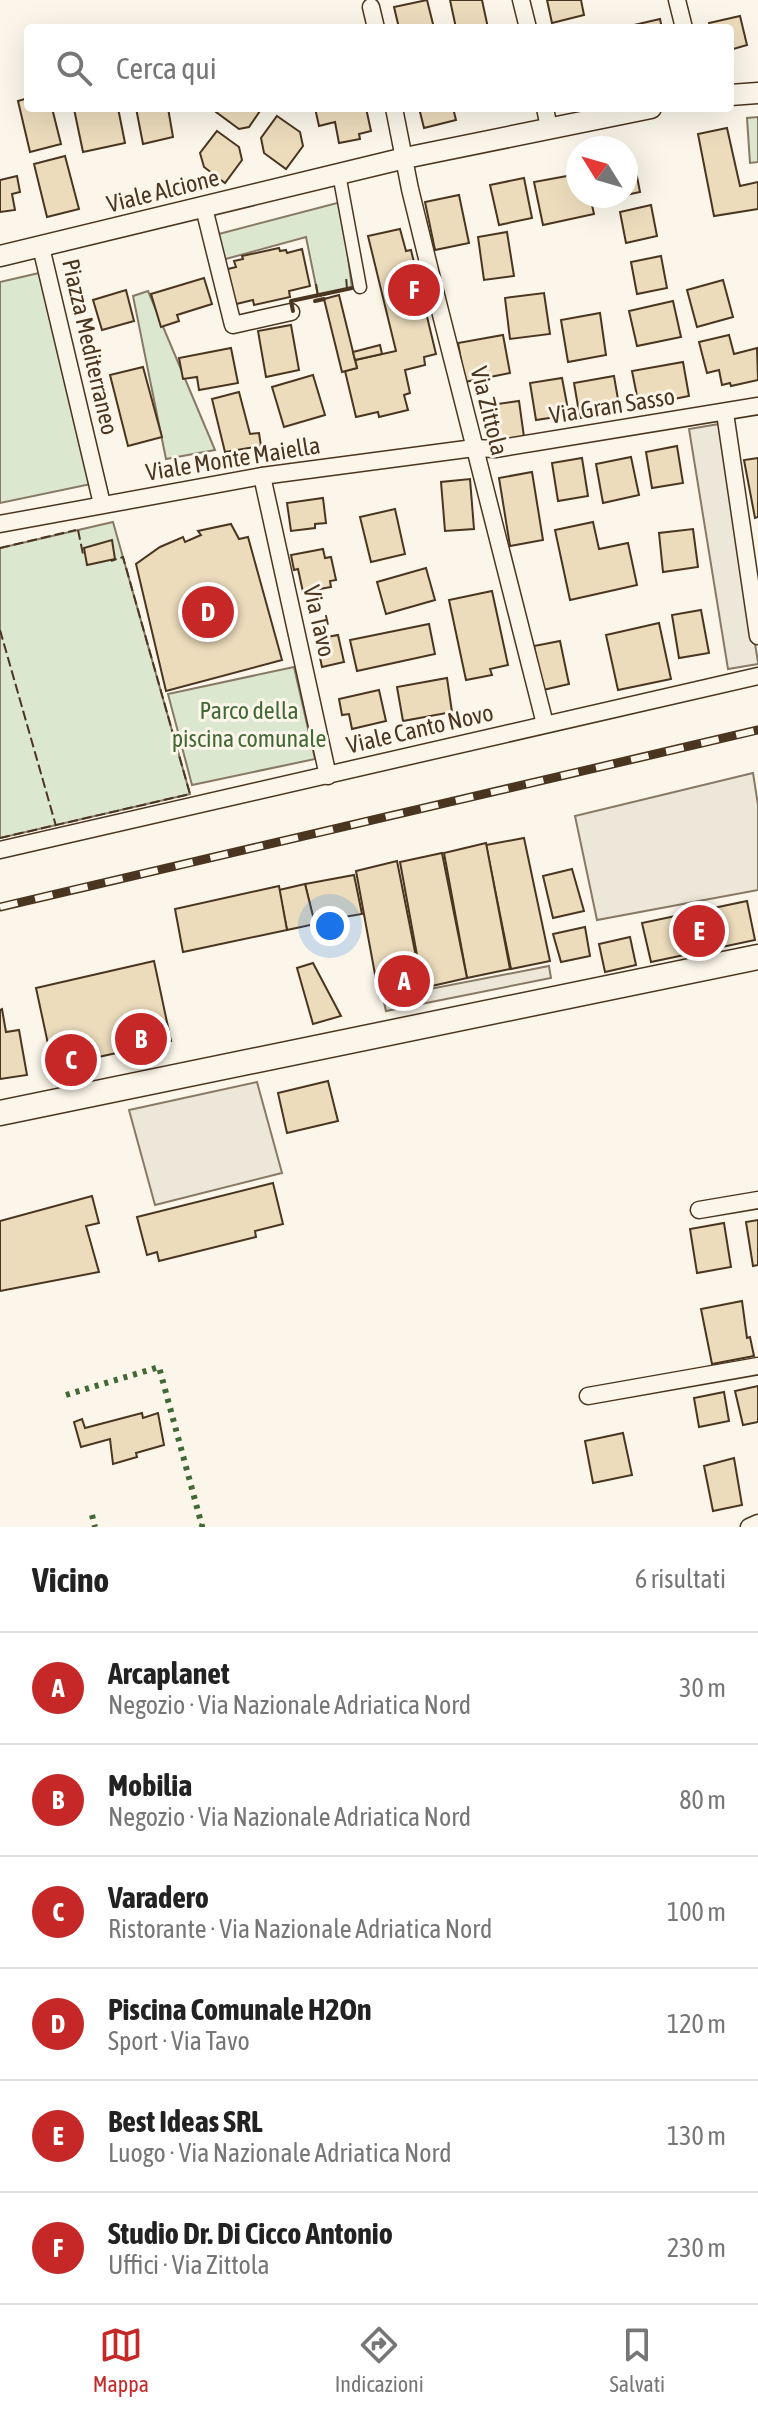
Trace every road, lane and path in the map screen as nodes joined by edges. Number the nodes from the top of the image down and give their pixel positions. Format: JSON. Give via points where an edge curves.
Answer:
{"nodes":[{"id":1,"x":521,"y":0,"type":"edge"},
{"id":2,"x":677,"y":0,"type":"edge"},
{"id":3,"x":371,"y":7,"type":"dead end"},
{"id":4,"x":375,"y":24,"type":"edge"},
{"id":5,"x":527,"y":24,"type":"edge"},
{"id":6,"x":683,"y":24,"type":"edge"},
{"id":7,"x":758,"y":93,"type":"edge"},
{"id":8,"x":734,"y":95,"type":"edge"},
{"id":9,"x":395,"y":112,"type":"edge"},
{"id":10,"x":609,"y":112,"type":"edge"},
{"id":11,"x":547,"y":118,"type":"edge"},
{"id":12,"x":405,"y":158,"type":"junction"},
{"id":13,"x":339,"y":174,"type":"junction"},
{"id":14,"x":204,"y":208,"type":"junction"},
{"id":15,"x":41,"y":247,"type":"junction"},
{"id":16,"x":0,"y":256,"type":"edge"},
{"id":17,"x":360,"y":287,"type":"dead end"},
{"id":18,"x":291,"y":312,"type":"dead end"},
{"id":19,"x":758,"y":406,"type":"edge"},
{"id":20,"x":725,"y":413,"type":"junction"},
{"id":21,"x":474,"y":448,"type":"junction"},
{"id":22,"x":262,"y":476,"type":"junction"},
{"id":23,"x":102,"y":504,"type":"junction"},
{"id":24,"x":0,"y":524,"type":"edge"},
{"id":25,"x":758,"y":636,"type":"edge"},
{"id":26,"x":758,"y":676,"type":"edge"},
{"id":27,"x":545,"y":724,"type":"junction"},
{"id":28,"x":328,"y":776,"type":"junction"},
{"id":29,"x":0,"y":850,"type":"edge"},
{"id":30,"x":758,"y":957,"type":"edge"},
{"id":31,"x":0,"y":1113,"type":"edge"},
{"id":32,"x":758,"y":1200,"type":"edge"},
{"id":33,"x":699,"y":1210,"type":"dead end"},
{"id":34,"x":758,"y":1366,"type":"edge"},
{"id":35,"x":588,"y":1396,"type":"dead end"},
{"id":36,"x":758,"y":1523,"type":"edge"},
{"id":37,"x":749,"y":1527,"type":"edge"}],
"edges":[{"from":1,"to":5,"type":"street"},
{"from":2,"to":6,"type":"street"},
{"from":3,"to":4,"type":"street"},
{"from":7,"to":8,"type":"street"},
{"from":9,"to":12,"type":"street","name":"Via Zittola"},
{"from":10,"to":11,"type":"street","name":"Viale Alcione"},
{"from":11,"to":12,"type":"street","name":"Viale Alcione"},
{"from":12,"to":13,"type":"street","name":"Viale Alcione"},
{"from":12,"to":21,"type":"street","name":"Via Zittola"},
{"from":13,"to":14,"type":"street","name":"Viale Alcione"},
{"from":13,"to":17,"type":"street"},
{"from":14,"to":15,"type":"street","name":"Viale Alcione"},
{"from":14,"to":18,"type":"street","via":[[233,325]]},
{"from":15,"to":16,"type":"street","name":"Viale Alcione"},
{"from":15,"to":23,"type":"street","name":"Piazza Mediterraneo"},
{"from":19,"to":20,"type":"street","name":"Via Gran Sasso"},
{"from":20,"to":21,"type":"street","name":"Via Gran Sasso"},
{"from":20,"to":25,"type":"street"},
{"from":21,"to":22,"type":"street","name":"Viale Monte Maiella"},
{"from":21,"to":27,"type":"street","name":"Via Zittola"},
{"from":22,"to":23,"type":"street","name":"Viale Monte Maiella"},
{"from":22,"to":28,"type":"street","name":"Via Tavo"},
{"from":23,"to":24,"type":"street","name":"Viale Monte Maiella"},
{"from":26,"to":27,"type":"street","name":"Viale Canto Novo"},
{"from":27,"to":28,"type":"street","name":"Viale Canto Novo"},
{"from":28,"to":29,"type":"street","name":"Viale Canto Novo"},
{"from":30,"to":31,"type":"main road"},
{"from":32,"to":33,"type":"street"},
{"from":34,"to":35,"type":"street"},
{"from":36,"to":37,"type":"street"}]}
